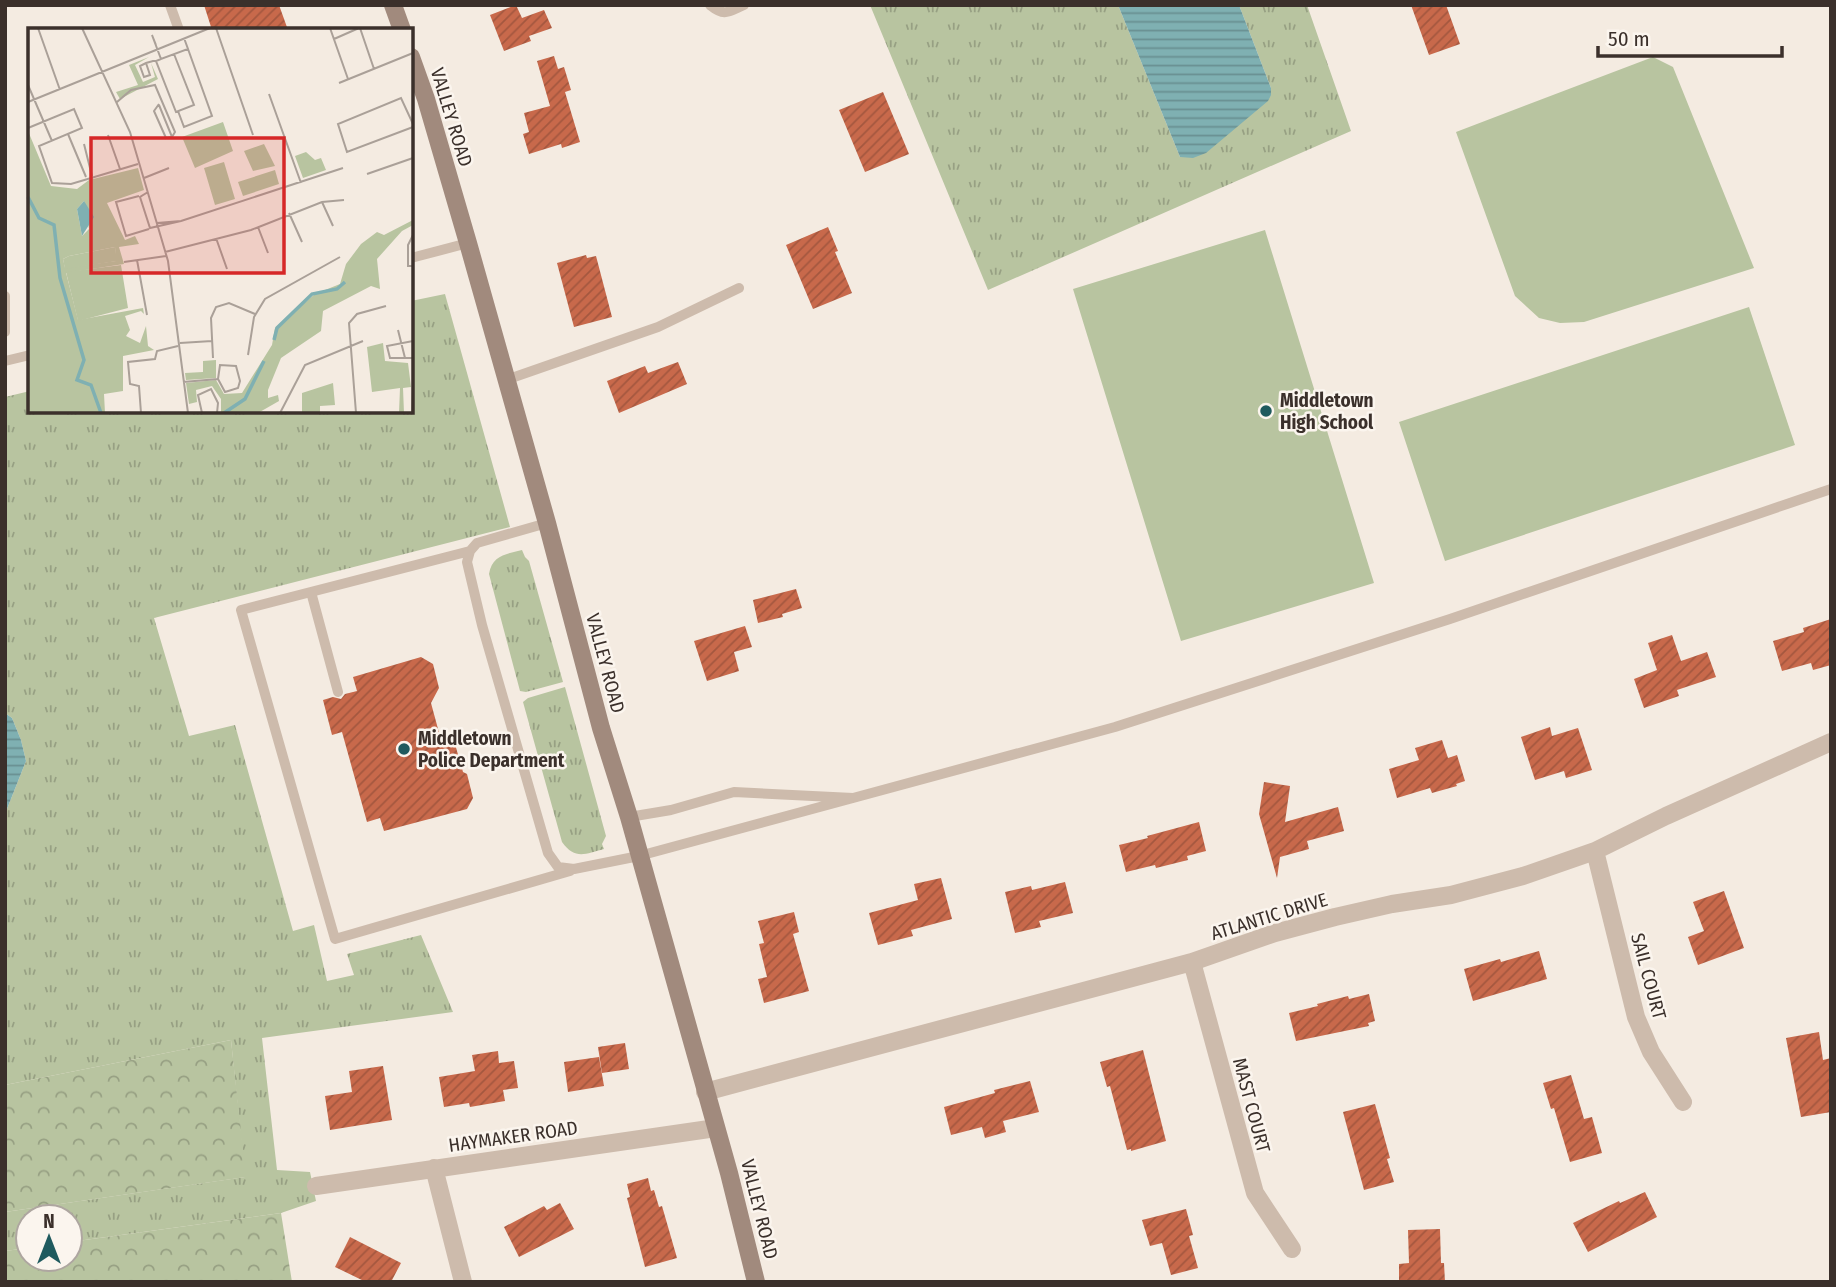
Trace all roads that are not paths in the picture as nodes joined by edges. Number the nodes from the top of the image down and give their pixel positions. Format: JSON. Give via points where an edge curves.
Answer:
{"nodes":[{"id":1,"x":170,"y":5,"type":"edge"},
{"id":2,"x":394,"y":5,"type":"edge"},
{"id":3,"x":710,"y":5,"type":"edge"},
{"id":4,"x":744,"y":5,"type":"edge"},
{"id":5,"x":178,"y":28,"type":"edge"},
{"id":6,"x":401,"y":28,"type":"edge"},
{"id":7,"x":413,"y":63,"type":"edge"},
{"id":8,"x":468,"y":243,"type":"junction"},
{"id":9,"x":413,"y":257,"type":"edge"},
{"id":10,"x":739,"y":288,"type":"dead end"},
{"id":11,"x":5,"y":296,"type":"edge"},
{"id":12,"x":5,"y":332,"type":"edge"},
{"id":13,"x":28,"y":355,"type":"edge"},
{"id":14,"x":5,"y":361,"type":"edge"},
{"id":15,"x":506,"y":380,"type":"junction"},
{"id":16,"x":1831,"y":489,"type":"edge"},
{"id":17,"x":547,"y":523,"type":"junction"},
{"id":18,"x":470,"y":551,"type":"junction"},
{"id":19,"x":311,"y":592,"type":"junction"},
{"id":20,"x":338,"y":692,"type":"dead end"},
{"id":21,"x":1831,"y":742,"type":"edge"},
{"id":22,"x":853,"y":798,"type":"junction"},
{"id":23,"x":629,"y":817,"type":"junction"},
{"id":24,"x":1595,"y":851,"type":"junction"},
{"id":25,"x":639,"y":856,"type":"junction"},
{"id":26,"x":574,"y":869,"type":"junction"},
{"id":27,"x":1192,"y":962,"type":"junction"},
{"id":28,"x":705,"y":1092,"type":"junction"},
{"id":29,"x":1684,"y":1102,"type":"dead end"},
{"id":30,"x":716,"y":1128,"type":"junction"},
{"id":31,"x":434,"y":1168,"type":"junction"},
{"id":32,"x":316,"y":1186,"type":"dead end"},
{"id":33,"x":1292,"y":1250,"type":"dead end"},
{"id":34,"x":463,"y":1282,"type":"edge"},
{"id":35,"x":756,"y":1282,"type":"edge"}],
"edges":[{"from":1,"to":5,"type":"lane"},
{"from":2,"to":6,"type":"main road"},
{"from":3,"to":4,"type":"lane","via":[[724,14]]},
{"from":7,"to":8,"type":"main road","name":"VALLEY ROAD"},
{"from":8,"to":9,"type":"lane"},
{"from":8,"to":15,"type":"main road","name":"VALLEY ROAD"},
{"from":10,"to":15,"type":"lane","via":[[657,327]]},
{"from":11,"to":12,"type":"lane"},
{"from":13,"to":14,"type":"lane"},
{"from":15,"to":17,"type":"main road","name":"VALLEY ROAD"},
{"from":16,"to":22,"type":"lane","via":[[1115,727]]},
{"from":17,"to":18,"type":"lane","via":[[477,543]]},
{"from":17,"to":23,"type":"main road","name":"VALLEY ROAD"},
{"from":18,"to":19,"type":"lane"},
{"from":18,"to":26,"type":"lane","via":[[467,562],[482,625],[548,853],[558,867]]},
{"from":19,"to":20,"type":"lane"},
{"from":19,"to":26,"type":"lane","via":[[241,610],[335,939]]},
{"from":21,"to":24,"type":"street","name":"ATLANTIC DRIVE"},
{"from":22,"to":23,"type":"lane","via":[[734,792]]},
{"from":22,"to":25,"type":"lane"},
{"from":23,"to":25,"type":"main road","name":"VALLEY ROAD"},
{"from":24,"to":27,"type":"street","name":"ATLANTIC DRIVE","via":[[1487,886],[1299,927]]},
{"from":24,"to":29,"type":"street","name":"SAIL COURT","via":[[1636,1017],[1651,1052]]},
{"from":25,"to":26,"type":"lane"},
{"from":25,"to":28,"type":"main road","name":"VALLEY ROAD"},
{"from":27,"to":28,"type":"street","name":"ATLANTIC DRIVE"},
{"from":27,"to":33,"type":"street","name":"MAST COURT","via":[[1255,1193]]},
{"from":28,"to":30,"type":"main road","name":"VALLEY ROAD"},
{"from":30,"to":31,"type":"street","name":"HAYMAKER ROAD"},
{"from":30,"to":35,"type":"main road","name":"VALLEY ROAD"},
{"from":31,"to":32,"type":"street","name":"HAYMAKER ROAD"},
{"from":31,"to":34,"type":"street"}]}
